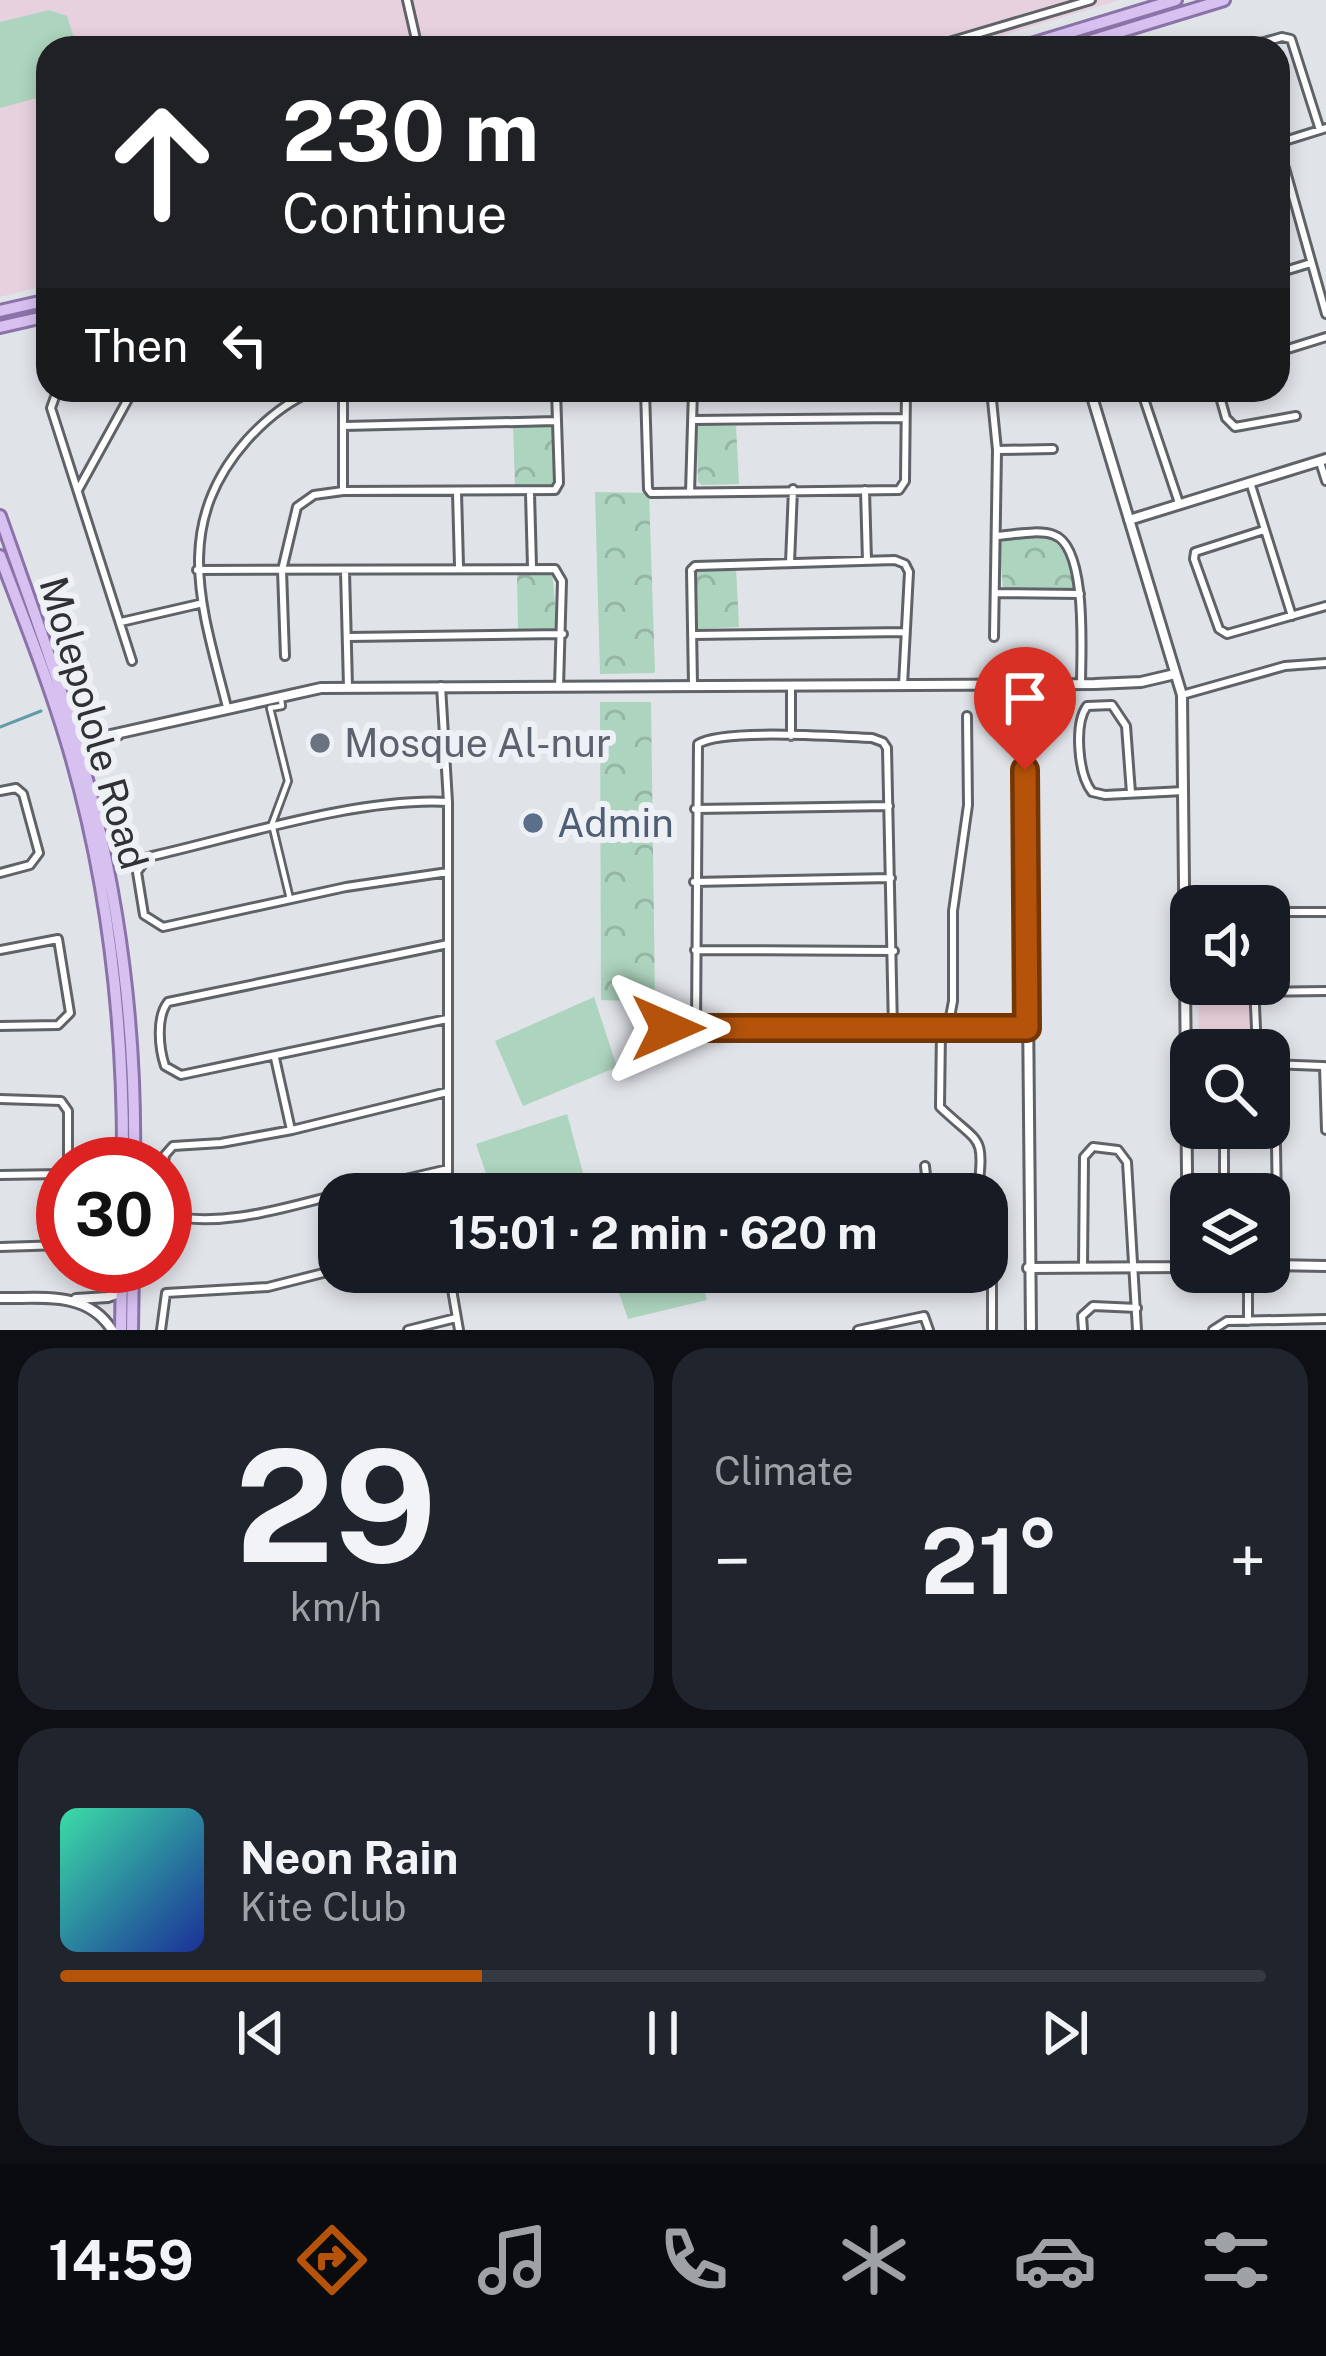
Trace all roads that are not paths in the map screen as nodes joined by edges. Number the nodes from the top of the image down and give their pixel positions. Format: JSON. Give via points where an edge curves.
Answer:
{"nodes":[{"id":1,"x":406,"y":0,"type":"edge"},
{"id":2,"x":1091,"y":0,"type":"edge"},
{"id":3,"x":1176,"y":0,"type":"edge"},
{"id":4,"x":1224,"y":0,"type":"edge"},
{"id":5,"x":415,"y":36,"type":"edge"},
{"id":6,"x":970,"y":36,"type":"edge"},
{"id":7,"x":1058,"y":36,"type":"edge"},
{"id":8,"x":1106,"y":36,"type":"edge"},
{"id":9,"x":1290,"y":39,"type":"edge"},
{"id":10,"x":1323,"y":129,"type":"edge"},
{"id":11,"x":1290,"y":139,"type":"edge"},
{"id":12,"x":1290,"y":187,"type":"edge"},
{"id":13,"x":1291,"y":191,"type":"joint"},
{"id":14,"x":1311,"y":263,"type":"junction"},
{"id":15,"x":1290,"y":269,"type":"edge"},
{"id":16,"x":36,"y":303,"type":"edge"},
{"id":17,"x":0,"y":311,"type":"edge"},
{"id":18,"x":1326,"y":314,"type":"edge"},
{"id":19,"x":36,"y":319,"type":"edge"},
{"id":20,"x":0,"y":327,"type":"edge"},
{"id":21,"x":1326,"y":337,"type":"edge"},
{"id":22,"x":1290,"y":348,"type":"edge"},
{"id":23,"x":52,"y":402,"type":"edge"},
{"id":24,"x":126,"y":402,"type":"edge"},
{"id":25,"x":290,"y":402,"type":"edge"},
{"id":26,"x":343,"y":402,"type":"edge"},
{"id":27,"x":557,"y":402,"type":"edge"},
{"id":28,"x":646,"y":402,"type":"edge"},
{"id":29,"x":693,"y":402,"type":"edge"},
{"id":30,"x":905,"y":402,"type":"edge"},
{"id":31,"x":992,"y":402,"type":"edge"},
{"id":32,"x":1094,"y":402,"type":"edge"},
{"id":33,"x":1148,"y":402,"type":"edge"},
{"id":34,"x":1221,"y":402,"type":"edge"},
{"id":35,"x":1296,"y":416,"type":"dead end"},
{"id":36,"x":904,"y":418,"type":"junction"},
{"id":37,"x":693,"y":420,"type":"junction"},
{"id":38,"x":558,"y":421,"type":"junction"},
{"id":39,"x":344,"y":425,"type":"junction"},
{"id":40,"x":1053,"y":449,"type":"dead end"},
{"id":41,"x":997,"y":450,"type":"junction"},
{"id":42,"x":1323,"y":460,"type":"edge"},
{"id":43,"x":1249,"y":481,"type":"junction"},
{"id":44,"x":1326,"y":481,"type":"edge"},
{"id":45,"x":793,"y":489,"type":"junction"},
{"id":46,"x":78,"y":490,"type":"junction"},
{"id":47,"x":865,"y":490,"type":"junction"},
{"id":48,"x":344,"y":491,"type":"junction"},
{"id":49,"x":530,"y":491,"type":"junction"},
{"id":50,"x":457,"y":492,"type":"junction"},
{"id":51,"x":689,"y":493,"type":"junction"},
{"id":52,"x":1178,"y":503,"type":"junction"},
{"id":53,"x":0,"y":516,"type":"edge"},
{"id":54,"x":1129,"y":520,"type":"junction"},
{"id":55,"x":1264,"y":530,"type":"junction"},
{"id":56,"x":996,"y":536,"type":"junction"},
{"id":57,"x":0,"y":556,"type":"edge"},
{"id":58,"x":867,"y":561,"type":"junction"},
{"id":59,"x":790,"y":563,"type":"junction"},
{"id":60,"x":459,"y":566,"type":"junction"},
{"id":61,"x":532,"y":567,"type":"junction"},
{"id":62,"x":345,"y":569,"type":"junction"},
{"id":63,"x":197,"y":570,"type":"junction"},
{"id":64,"x":282,"y":570,"type":"junction"},
{"id":65,"x":996,"y":593,"type":"junction"},
{"id":66,"x":1080,"y":594,"type":"junction"},
{"id":67,"x":201,"y":603,"type":"junction"},
{"id":68,"x":1326,"y":605,"type":"edge"},
{"id":69,"x":1292,"y":616,"type":"junction"},
{"id":70,"x":121,"y":622,"type":"junction"},
{"id":71,"x":904,"y":632,"type":"junction"},
{"id":72,"x":562,"y":634,"type":"junction"},
{"id":73,"x":692,"y":635,"type":"junction"},
{"id":74,"x":348,"y":637,"type":"junction"},
{"id":75,"x":994,"y":637,"type":"dead end"},
{"id":76,"x":285,"y":656,"type":"dead end"},
{"id":77,"x":132,"y":661,"type":"dead end"},
{"id":78,"x":1326,"y":663,"type":"edge"},
{"id":79,"x":1175,"y":674,"type":"junction"},
{"id":80,"x":1025,"y":684,"type":"junction"},
{"id":81,"x":1082,"y":684,"type":"junction"},
{"id":82,"x":693,"y":685,"type":"junction"},
{"id":83,"x":791,"y":685,"type":"junction"},
{"id":84,"x":903,"y":685,"type":"junction"},
{"id":85,"x":442,"y":686,"type":"junction"},
{"id":86,"x":348,"y":687,"type":"junction"},
{"id":87,"x":560,"y":688,"type":"junction"},
{"id":88,"x":62,"y":694,"type":"junction"},
{"id":89,"x":279,"y":695,"type":"junction"},
{"id":90,"x":1182,"y":695,"type":"junction"},
{"id":91,"x":227,"y":707,"type":"junction"},
{"id":92,"x":967,"y":716,"type":"dead end"},
{"id":93,"x":791,"y":736,"type":"junction"},
{"id":94,"x":100,"y":739,"type":"junction"},
{"id":95,"x":74,"y":750,"type":"junction"},
{"id":96,"x":0,"y":790,"type":"edge"},
{"id":97,"x":1184,"y":791,"type":"junction"},
{"id":98,"x":1131,"y":793,"type":"junction"},
{"id":99,"x":448,"y":802,"type":"junction"},
{"id":100,"x":890,"y":806,"type":"junction"},
{"id":101,"x":695,"y":809,"type":"junction"},
{"id":102,"x":273,"y":828,"type":"junction"},
{"id":103,"x":0,"y":872,"type":"edge"},
{"id":104,"x":448,"y":872,"type":"junction"},
{"id":105,"x":891,"y":878,"type":"junction"},
{"id":106,"x":694,"y":882,"type":"junction"},
{"id":107,"x":1187,"y":885,"type":"edge"},
{"id":108,"x":290,"y":900,"type":"junction"},
{"id":109,"x":1290,"y":912,"type":"edge"},
{"id":110,"x":1326,"y":912,"type":"edge"},
{"id":111,"x":448,"y":944,"type":"junction"},
{"id":112,"x":0,"y":950,"type":"edge"},
{"id":113,"x":695,"y":950,"type":"junction"},
{"id":114,"x":894,"y":952,"type":"junction"},
{"id":115,"x":1290,"y":989,"type":"edge"},
{"id":116,"x":1326,"y":991,"type":"edge"},
{"id":117,"x":1188,"y":1005,"type":"edge"},
{"id":118,"x":448,"y":1018,"type":"junction"},
{"id":119,"x":0,"y":1026,"type":"edge"},
{"id":120,"x":668,"y":1028,"type":"dead end"},
{"id":121,"x":696,"y":1028,"type":"junction"},
{"id":122,"x":945,"y":1028,"type":"junction"},
{"id":123,"x":1027,"y":1028,"type":"junction"},
{"id":124,"x":893,"y":1029,"type":"junction"},
{"id":125,"x":274,"y":1058,"type":"junction"},
{"id":126,"x":1290,"y":1065,"type":"edge"},
{"id":127,"x":1325,"y":1066,"type":"edge"},
{"id":128,"x":447,"y":1092,"type":"junction"},
{"id":129,"x":0,"y":1099,"type":"edge"},
{"id":130,"x":292,"y":1130,"type":"junction"},
{"id":131,"x":1326,"y":1130,"type":"edge"},
{"id":132,"x":68,"y":1137,"type":"edge"},
{"id":133,"x":123,"y":1137,"type":"edge"},
{"id":134,"x":134,"y":1137,"type":"edge"},
{"id":135,"x":192,"y":1145,"type":"edge"},
{"id":136,"x":925,"y":1166,"type":"dead end"},
{"id":137,"x":448,"y":1168,"type":"junction"},
{"id":138,"x":427,"y":1173,"type":"edge"},
{"id":139,"x":448,"y":1173,"type":"edge"},
{"id":140,"x":926,"y":1173,"type":"edge"},
{"id":141,"x":980,"y":1173,"type":"edge"},
{"id":142,"x":1189,"y":1173,"type":"edge"},
{"id":143,"x":0,"y":1174,"type":"edge"},
{"id":144,"x":36,"y":1174,"type":"edge"},
{"id":145,"x":318,"y":1199,"type":"edge"},
{"id":146,"x":192,"y":1218,"type":"edge"},
{"id":147,"x":36,"y":1246,"type":"edge"},
{"id":148,"x":0,"y":1247,"type":"edge"},
{"id":149,"x":1290,"y":1265,"type":"edge"},
{"id":150,"x":1326,"y":1266,"type":"edge"},
{"id":151,"x":1170,"y":1267,"type":"edge"},
{"id":152,"x":1028,"y":1268,"type":"junction"},
{"id":153,"x":1083,"y":1268,"type":"junction"},
{"id":154,"x":1136,"y":1268,"type":"junction"},
{"id":155,"x":318,"y":1274,"type":"edge"},
{"id":156,"x":119,"y":1293,"type":"edge"},
{"id":157,"x":122,"y":1293,"type":"edge"},
{"id":158,"x":133,"y":1293,"type":"edge"},
{"id":159,"x":452,"y":1293,"type":"edge"},
{"id":160,"x":992,"y":1293,"type":"edge"},
{"id":161,"x":1248,"y":1293,"type":"edge"},
{"id":162,"x":0,"y":1298,"type":"edge"},
{"id":163,"x":68,"y":1300,"type":"junction"},
{"id":164,"x":1137,"y":1308,"type":"junction"},
{"id":165,"x":456,"y":1318,"type":"junction"},
{"id":166,"x":1326,"y":1319,"type":"edge"},
{"id":167,"x":1248,"y":1321,"type":"junction"},
{"id":168,"x":870,"y":1328,"type":"edge"},
{"id":169,"x":1213,"y":1329,"type":"edge"},
{"id":170,"x":112,"y":1330,"type":"edge"},
{"id":171,"x":121,"y":1330,"type":"edge"},
{"id":172,"x":132,"y":1330,"type":"edge"},
{"id":173,"x":161,"y":1330,"type":"edge"},
{"id":174,"x":408,"y":1330,"type":"edge"},
{"id":175,"x":459,"y":1330,"type":"edge"},
{"id":176,"x":858,"y":1330,"type":"edge"},
{"id":177,"x":929,"y":1330,"type":"edge"},
{"id":178,"x":992,"y":1330,"type":"edge"},
{"id":179,"x":1031,"y":1330,"type":"edge"},
{"id":180,"x":1083,"y":1330,"type":"edge"},
{"id":181,"x":1137,"y":1330,"type":"edge"}],
"edges":[{"from":1,"to":5,"type":"street"},
{"from":2,"to":6,"type":"street"},
{"from":3,"to":7,"type":"main road"},
{"from":4,"to":8,"type":"main road"},
{"from":9,"to":10,"type":"street"},
{"from":10,"to":11,"type":"street"},
{"from":12,"to":13,"type":"street"},
{"from":13,"to":14,"type":"street"},
{"from":14,"to":15,"type":"street"},
{"from":14,"to":18,"type":"street"},
{"from":16,"to":17,"type":"main road"},
{"from":19,"to":20,"type":"main road"},
{"from":21,"to":22,"type":"street"},
{"from":23,"to":46,"type":"street"},
{"from":24,"to":46,"type":"street"},
{"from":25,"to":63,"type":"street","via":[[224,469],[203,518]]},
{"from":26,"to":39,"type":"street"},
{"from":27,"to":38,"type":"street"},
{"from":28,"to":51,"type":"street","via":[[648,490]]},
{"from":29,"to":37,"type":"street"},
{"from":30,"to":36,"type":"street"},
{"from":31,"to":41,"type":"street"},
{"from":32,"to":54,"type":"street"},
{"from":33,"to":52,"type":"street"},
{"from":34,"to":35,"type":"street","via":[[1235,428]]},
{"from":36,"to":37,"type":"street"},
{"from":36,"to":47,"type":"street","via":[[902,488]]},
{"from":37,"to":51,"type":"street"},
{"from":38,"to":39,"type":"street"},
{"from":38,"to":49,"type":"street","via":[[558,487]]},
{"from":39,"to":48,"type":"street"},
{"from":40,"to":41,"type":"street"},
{"from":41,"to":56,"type":"street"},
{"from":42,"to":43,"type":"street"},
{"from":42,"to":44,"type":"street"},
{"from":43,"to":52,"type":"street"},
{"from":43,"to":55,"type":"street"},
{"from":45,"to":47,"type":"street"},
{"from":45,"to":51,"type":"street"},
{"from":45,"to":59,"type":"street"},
{"from":46,"to":70,"type":"street"},
{"from":47,"to":58,"type":"street"},
{"from":48,"to":50,"type":"street"},
{"from":48,"to":64,"type":"street","via":[[297,507]]},
{"from":49,"to":50,"type":"street"},
{"from":49,"to":61,"type":"street"},
{"from":50,"to":60,"type":"street"},
{"from":52,"to":54,"type":"street"},
{"from":53,"to":88,"type":"main road","name":"Molepolole Road"},
{"from":54,"to":79,"type":"street"},
{"from":55,"to":69,"type":"street"},
{"from":55,"to":69,"type":"street","via":[[1201,547],[1194,559],[1222,632]]},
{"from":56,"to":65,"type":"street"},
{"from":56,"to":66,"type":"street","via":[[1058,536]]},
{"from":57,"to":95,"type":"main road","name":"Molepolole Road"},
{"from":58,"to":59,"type":"street"},
{"from":58,"to":71,"type":"street","via":[[908,567]]},
{"from":59,"to":73,"type":"street","via":[[692,570]]},
{"from":60,"to":61,"type":"street"},
{"from":60,"to":62,"type":"street"},
{"from":61,"to":72,"type":"street","via":[[559,573]]},
{"from":62,"to":64,"type":"street"},
{"from":62,"to":74,"type":"street"},
{"from":63,"to":64,"type":"street"},
{"from":63,"to":67,"type":"street"},
{"from":64,"to":76,"type":"street"},
{"from":65,"to":66,"type":"street"},
{"from":65,"to":75,"type":"street"},
{"from":66,"to":81,"type":"street"},
{"from":67,"to":70,"type":"street"},
{"from":67,"to":91,"type":"street"},
{"from":68,"to":69,"type":"street"},
{"from":70,"to":77,"type":"street"},
{"from":71,"to":73,"type":"street"},
{"from":71,"to":84,"type":"street"},
{"from":72,"to":74,"type":"street"},
{"from":72,"to":87,"type":"street"},
{"from":73,"to":82,"type":"street"},
{"from":74,"to":86,"type":"street"},
{"from":78,"to":90,"type":"street"},
{"from":79,"to":81,"type":"street"},
{"from":79,"to":90,"type":"street"},
{"from":80,"to":81,"type":"street"},
{"from":80,"to":84,"type":"street"},
{"from":80,"to":123,"type":"street"},
{"from":82,"to":83,"type":"street"},
{"from":82,"to":87,"type":"street"},
{"from":83,"to":84,"type":"street"},
{"from":83,"to":93,"type":"street"},
{"from":85,"to":86,"type":"street"},
{"from":85,"to":87,"type":"street"},
{"from":85,"to":99,"type":"street"},
{"from":86,"to":89,"type":"street"},
{"from":88,"to":94,"type":"main road"},
{"from":88,"to":95,"type":"main road","name":"Molepolole Road"},
{"from":89,"to":91,"type":"street"},
{"from":89,"to":102,"type":"street","via":[[282,706],[270,708],[288,781]]},
{"from":90,"to":97,"type":"street"},
{"from":91,"to":94,"type":"street"},
{"from":92,"to":122,"type":"street","via":[[968,805]]},
{"from":93,"to":100,"type":"street","via":[[883,742]]},
{"from":93,"to":101,"type":"street","via":[[704,740],[696,752]]},
{"from":94,"to":95,"type":"main road"},
{"from":94,"to":95,"type":"street"},
{"from":95,"to":133,"type":"main road","name":"Molepolole Road","via":[[111,954]]},
{"from":95,"to":134,"type":"main road","name":"Molepolole Road","via":[[111,881]]},
{"from":96,"to":103,"type":"street","via":[[21,790],[39,853],[29,866]]},
{"from":97,"to":98,"type":"street"},
{"from":97,"to":107,"type":"street"},
{"from":98,"to":98,"type":"street","via":[[1098,794],[1084,780],[1081,715],[1088,706],[1112,706],[1124,719]]},
{"from":99,"to":102,"type":"street","via":[[400,801]]},
{"from":99,"to":104,"type":"street"},
{"from":100,"to":101,"type":"street"},
{"from":100,"to":105,"type":"street"},
{"from":101,"to":106,"type":"street"},
{"from":102,"to":108,"type":"street"},
{"from":102,"to":108,"type":"street","via":[[143,860],[143,915],[163,927]]},
{"from":104,"to":108,"type":"street"},
{"from":104,"to":111,"type":"street"},
{"from":105,"to":106,"type":"street"},
{"from":105,"to":114,"type":"street"},
{"from":106,"to":113,"type":"street"},
{"from":109,"to":110,"type":"street"},
{"from":111,"to":118,"type":"street"},
{"from":111,"to":125,"type":"street","via":[[178,999],[161,1012],[162,1057],[172,1072]]},
{"from":112,"to":119,"type":"street","via":[[58,939],[70,1013],[58,1025]]},
{"from":113,"to":114,"type":"street"},
{"from":113,"to":121,"type":"street"},
{"from":114,"to":124,"type":"street"},
{"from":115,"to":116,"type":"street"},
{"from":117,"to":142,"type":"street"},
{"from":118,"to":125,"type":"street"},
{"from":118,"to":128,"type":"street"},
{"from":120,"to":121,"type":"street"},
{"from":121,"to":124,"type":"street"},
{"from":122,"to":123,"type":"street"},
{"from":122,"to":124,"type":"street"},
{"from":122,"to":141,"type":"street","via":[[940,1107],[979,1140]]},
{"from":123,"to":152,"type":"street"},
{"from":125,"to":130,"type":"street"},
{"from":126,"to":127,"type":"street"},
{"from":127,"to":131,"type":"street"},
{"from":128,"to":130,"type":"street"},
{"from":128,"to":137,"type":"street"},
{"from":129,"to":132,"type":"street","via":[[61,1101]]},
{"from":130,"to":135,"type":"street"},
{"from":136,"to":140,"type":"street"},
{"from":137,"to":138,"type":"street"},
{"from":137,"to":139,"type":"street"},
{"from":143,"to":144,"type":"street"},
{"from":145,"to":146,"type":"street"},
{"from":147,"to":148,"type":"street"},
{"from":149,"to":150,"type":"street"},
{"from":151,"to":154,"type":"street"},
{"from":152,"to":153,"type":"street"},
{"from":152,"to":179,"type":"street"},
{"from":153,"to":154,"type":"street"},
{"from":153,"to":154,"type":"street","via":[[1084,1157],[1093,1147],[1118,1150],[1126,1162]]},
{"from":154,"to":164,"type":"street"},
{"from":155,"to":173,"type":"street","via":[[268,1287],[166,1293]]},
{"from":156,"to":163,"type":"street"},
{"from":157,"to":171,"type":"main road"},
{"from":158,"to":172,"type":"main road"},
{"from":159,"to":165,"type":"street"},
{"from":160,"to":178,"type":"street"},
{"from":161,"to":167,"type":"street"},
{"from":162,"to":163,"type":"street"},
{"from":163,"to":170,"type":"street","via":[[96,1310]]},
{"from":164,"to":180,"type":"street","via":[[1094,1306],[1082,1316]]},
{"from":164,"to":181,"type":"street"},
{"from":165,"to":174,"type":"street"},
{"from":165,"to":175,"type":"street"},
{"from":166,"to":167,"type":"street"},
{"from":167,"to":169,"type":"street"},
{"from":168,"to":176,"type":"street"},
{"from":168,"to":177,"type":"street","via":[[924,1316]]}]}
